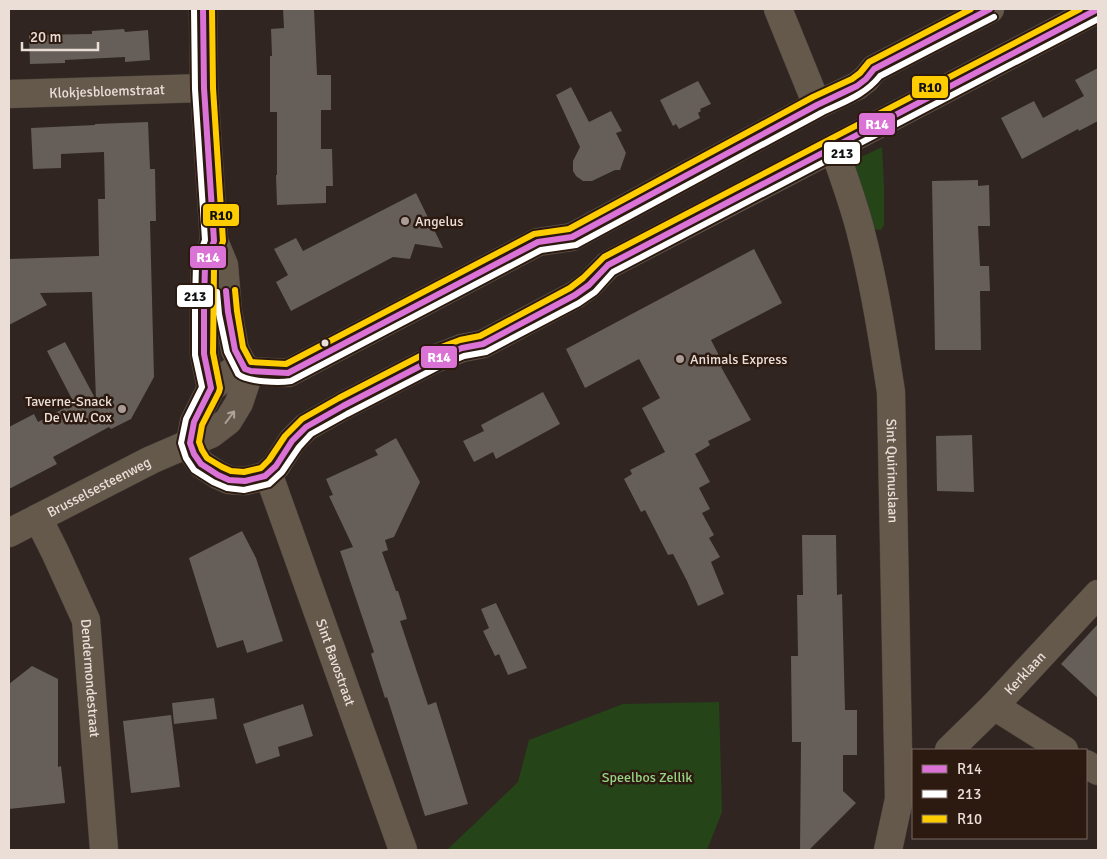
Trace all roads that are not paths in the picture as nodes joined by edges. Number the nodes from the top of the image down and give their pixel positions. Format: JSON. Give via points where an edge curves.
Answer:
{"nodes":[{"id":1,"x":203,"y":9,"type":"edge"},
{"id":2,"x":778,"y":9,"type":"edge"},
{"id":3,"x":990,"y":9,"type":"edge"},
{"id":4,"x":1098,"y":9,"type":"edge"},
{"id":5,"x":204,"y":88,"type":"junction"},
{"id":6,"x":9,"y":94,"type":"edge"},
{"id":7,"x":817,"y":105,"type":"junction"},
{"id":8,"x":834,"y":149,"type":"junction"},
{"id":9,"x":214,"y":241,"type":"junction"},
{"id":10,"x":245,"y":369,"type":"junction"},
{"id":11,"x":211,"y":388,"type":"junction"},
{"id":12,"x":190,"y":443,"type":"junction"},
{"id":13,"x":266,"y":476,"type":"junction"},
{"id":14,"x":38,"y":518,"type":"junction"},
{"id":15,"x":9,"y":534,"type":"edge"},
{"id":16,"x":1098,"y":594,"type":"edge"},
{"id":17,"x":994,"y":706,"type":"junction"},
{"id":18,"x":950,"y":749,"type":"edge"},
{"id":19,"x":1062,"y":749,"type":"edge"},
{"id":20,"x":1087,"y":765,"type":"edge"},
{"id":21,"x":1098,"y":771,"type":"edge"},
{"id":22,"x":906,"y":792,"type":"edge"},
{"id":23,"x":104,"y":850,"type":"edge"},
{"id":24,"x":403,"y":850,"type":"edge"},
{"id":25,"x":888,"y":850,"type":"edge"}],
"edges":[{"from":1,"to":5,"type":"street"},
{"from":2,"to":7,"type":"street"},
{"from":3,"to":7,"type":"street","via":[[874,69],[857,86]]},
{"from":4,"to":8,"type":"street"},
{"from":5,"to":6,"type":"street","name":"Klokjesbloemstraat"},
{"from":5,"to":9,"type":"street"},
{"from":7,"to":10,"type":"street","via":[[572,238],[538,242],[288,373]]},
{"from":8,"to":13,"type":"street","via":[[608,265],[575,295],[483,344],[432,360],[306,426]]},
{"from":8,"to":22,"type":"street","name":"Sint Quirinuslaan","via":[[862,237],[890,392]]},
{"from":9,"to":10,"type":"street","via":[[224,265],[235,350]]},
{"from":9,"to":11,"type":"street","via":[[205,266],[204,303],[204,354]]},
{"from":10,"to":11,"type":"street","via":[[230,373]]},
{"from":12,"to":10,"type":"street","name":"Brusselsesteenweg","one_way":true,"via":[[211,434],[228,421],[246,382]]},
{"from":11,"to":12,"type":"street","via":[[194,422]]},
{"from":12,"to":13,"type":"street","via":[[201,464],[229,480],[245,481]]},
{"from":12,"to":14,"type":"street","name":"Brusselsesteenweg"},
{"from":13,"to":24,"type":"street","name":"Sint Bavostraat","via":[[272,484]]},
{"from":14,"to":15,"type":"street","name":"Brusselsesteenweg"},
{"from":14,"to":23,"type":"street","name":"Dendermondestraat","via":[[86,620]]},
{"from":16,"to":17,"type":"street","name":"Kerklaan"},
{"from":17,"to":18,"type":"street","name":"Kerklaan"},
{"from":17,"to":19,"type":"street"},
{"from":20,"to":21,"type":"street"},
{"from":22,"to":25,"type":"street"}]}
